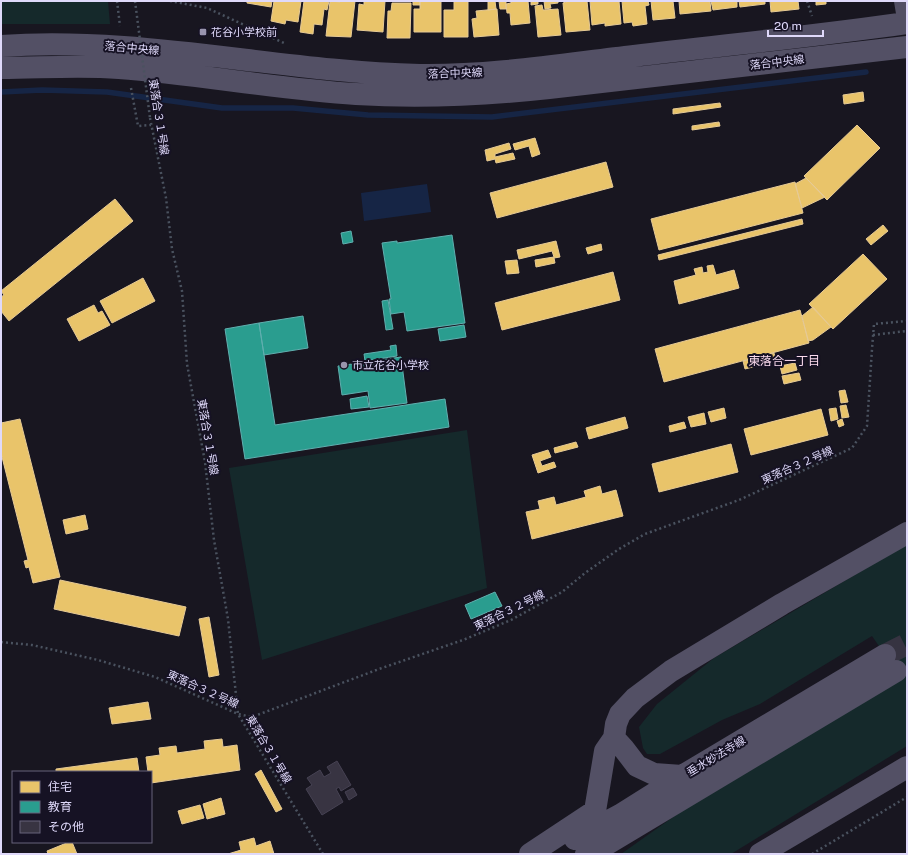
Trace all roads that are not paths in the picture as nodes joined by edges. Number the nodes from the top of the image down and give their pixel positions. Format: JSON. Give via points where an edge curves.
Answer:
{"nodes":[{"id":1,"x":905,"y":1,"type":"edge"},
{"id":2,"x":907,"y":13,"type":"edge"},
{"id":3,"x":907,"y":23,"type":"edge"},
{"id":4,"x":1,"y":46,"type":"edge"},
{"id":5,"x":907,"y":47,"type":"edge"},
{"id":6,"x":1,"y":68,"type":"edge"},
{"id":7,"x":907,"y":533,"type":"edge"},
{"id":8,"x":614,"y":738,"type":"junction"},
{"id":9,"x":907,"y":767,"type":"edge"},
{"id":10,"x":682,"y":776,"type":"junction"},
{"id":11,"x":599,"y":849,"type":"edge"},
{"id":12,"x":530,"y":854,"type":"edge"},
{"id":13,"x":546,"y":854,"type":"edge"},
{"id":14,"x":586,"y":854,"type":"edge"},
{"id":15,"x":760,"y":854,"type":"edge"}],
"edges":[{"from":1,"to":2,"type":"street"},
{"from":3,"to":4,"type":"street","name":"落合中央線","via":[[848,32],[477,73],[422,75],[354,72],[120,46]]},
{"from":5,"to":6,"type":"street","name":"落合中央線","via":[[496,94],[439,96],[355,94],[119,68]]},
{"from":7,"to":8,"type":"street","via":[[671,671],[624,708],[618,718]]},
{"from":8,"to":10,"type":"street","via":[[637,766],[654,774]]},
{"from":8,"to":12,"type":"street","via":[[605,751],[594,811]]},
{"from":9,"to":15,"type":"street"},
{"from":10,"to":11,"type":"street","name":"垂水妙法寺線","via":[[890,663]]},
{"from":10,"to":13,"type":"street","name":"垂水妙法寺線","via":[[620,815]]},
{"from":11,"to":14,"type":"street","name":"垂水妙法寺線"}]}
